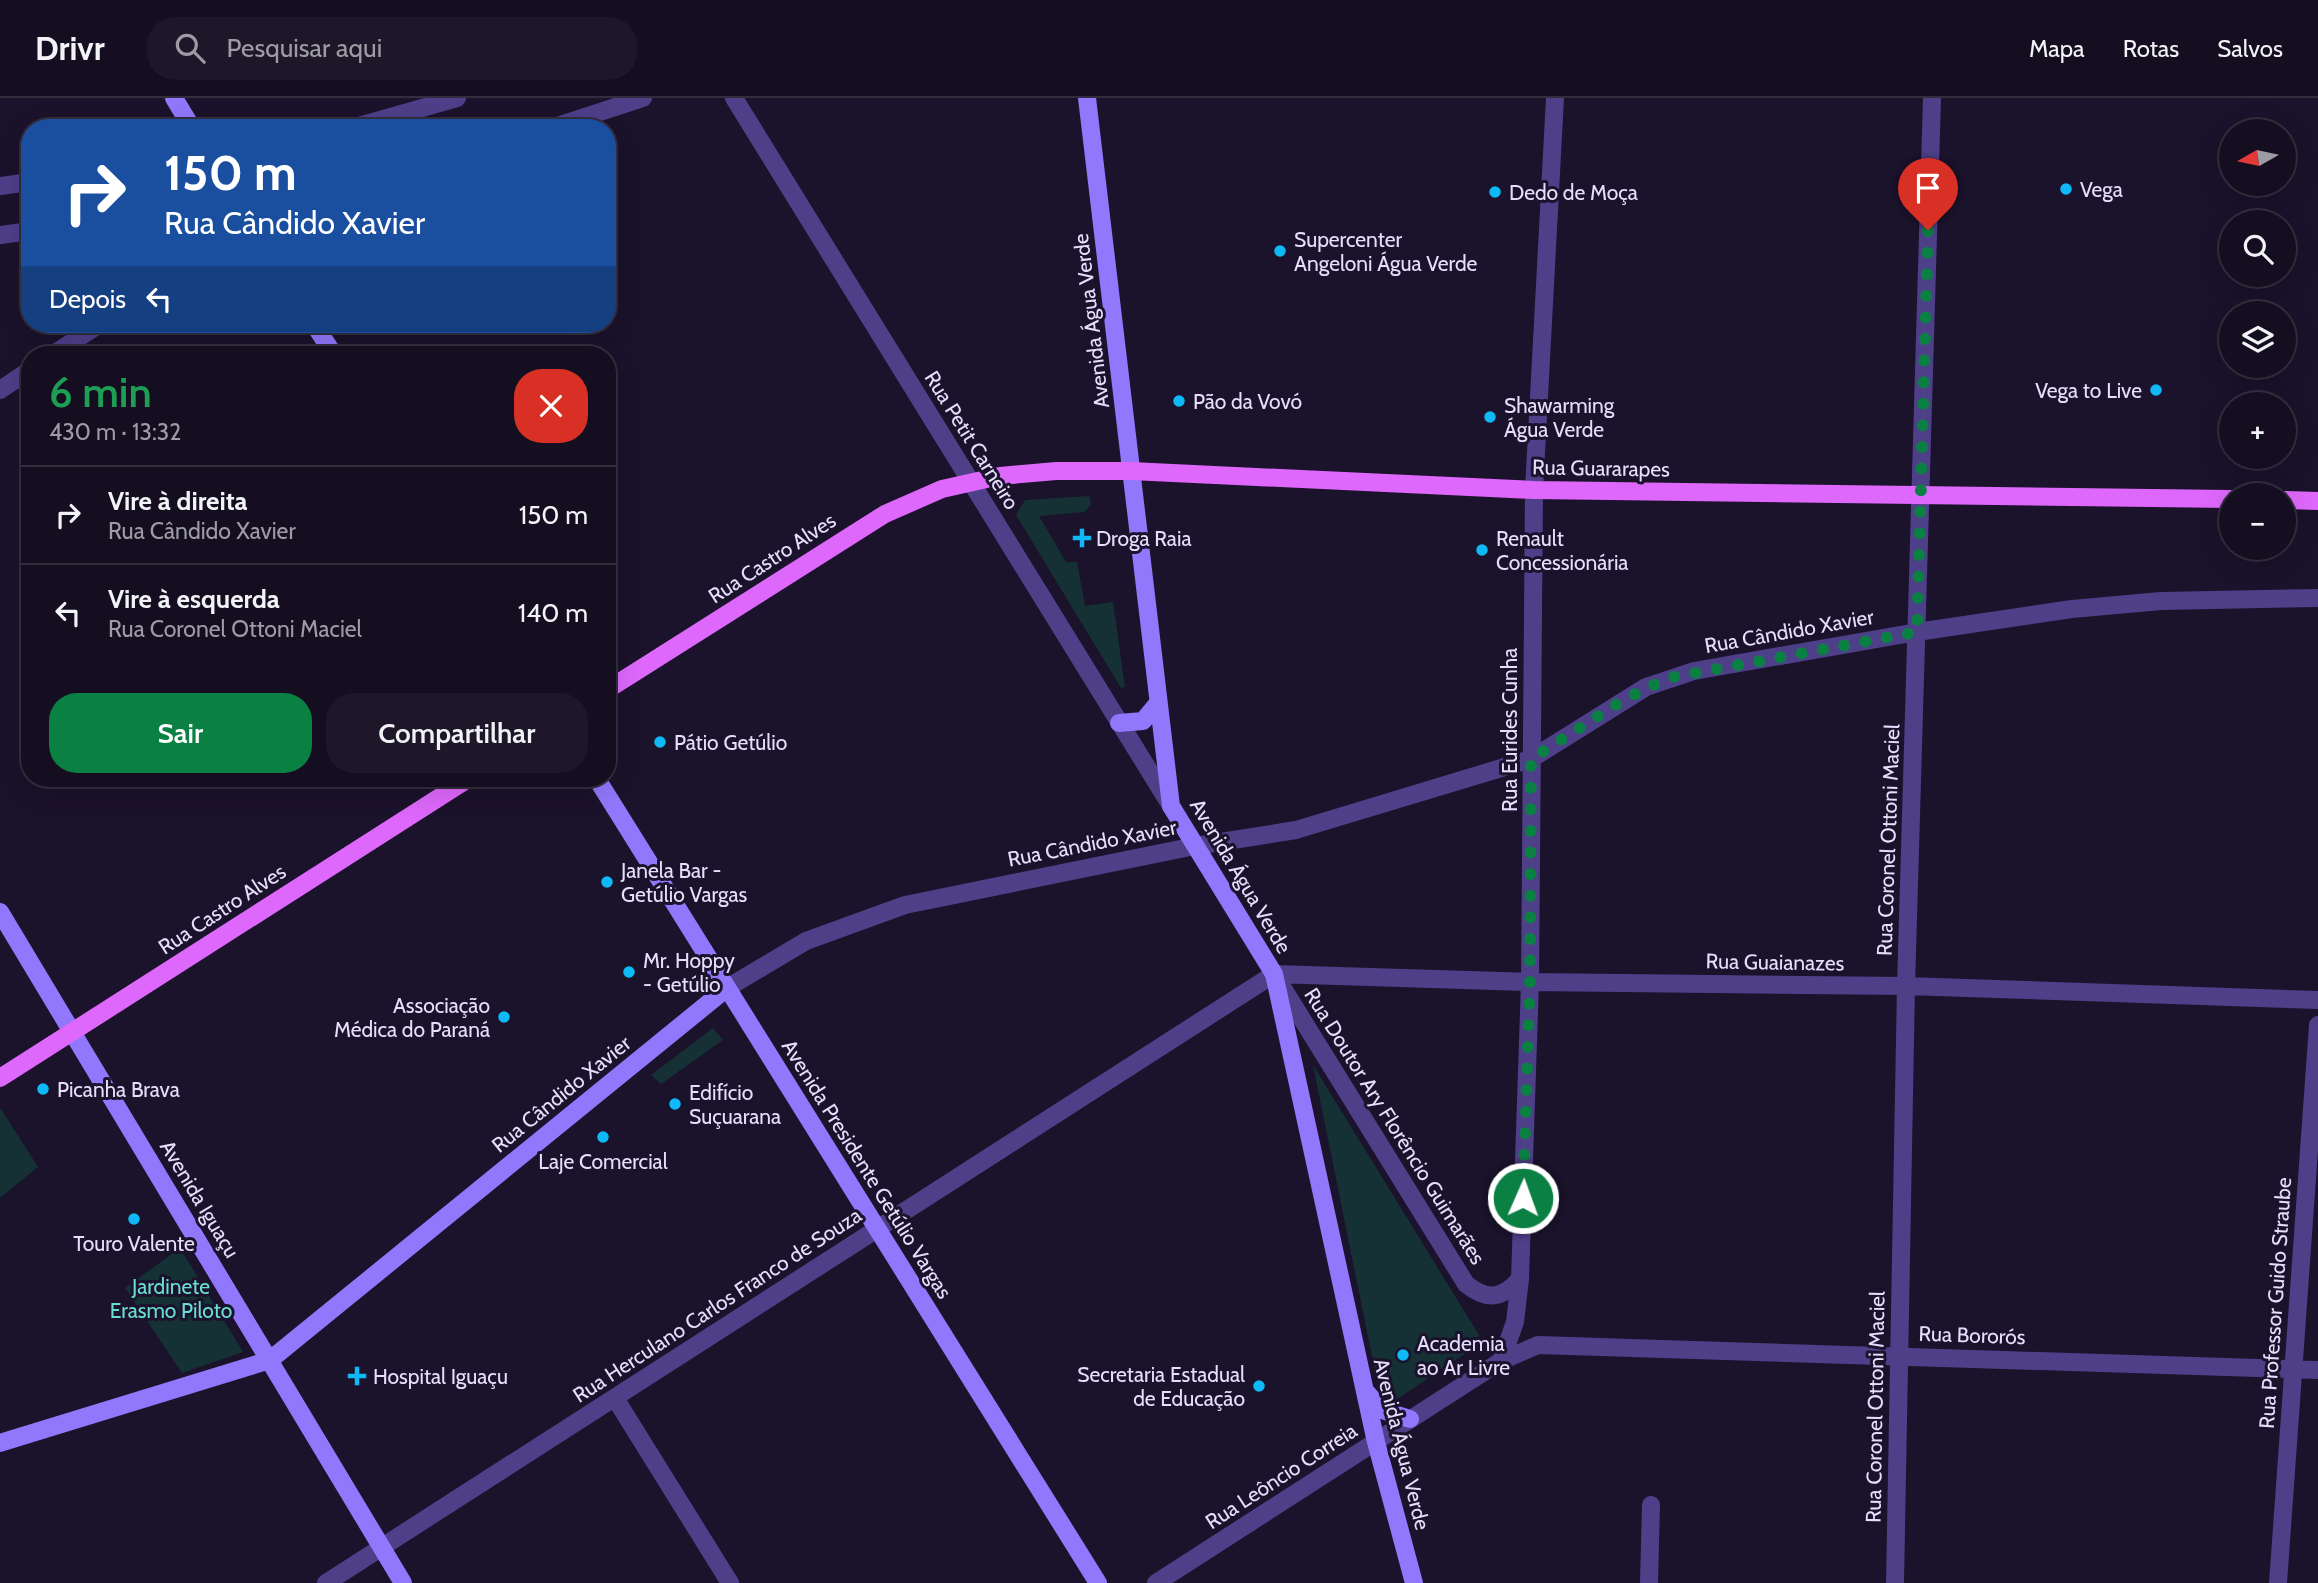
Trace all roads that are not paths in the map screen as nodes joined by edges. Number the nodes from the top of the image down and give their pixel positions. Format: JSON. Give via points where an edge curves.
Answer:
{"nodes":[{"id":1,"x":174,"y":98,"type":"edge"},
{"id":2,"x":457,"y":98,"type":"edge"},
{"id":3,"x":643,"y":98,"type":"edge"},
{"id":4,"x":734,"y":98,"type":"edge"},
{"id":5,"x":1087,"y":98,"type":"edge"},
{"id":6,"x":1555,"y":98,"type":"edge"},
{"id":7,"x":1933,"y":98,"type":"edge"},
{"id":8,"x":187,"y":119,"type":"edge"},
{"id":9,"x":384,"y":119,"type":"edge"},
{"id":10,"x":579,"y":119,"type":"edge"},
{"id":11,"x":21,"y":183,"type":"edge"},
{"id":12,"x":0,"y":186,"type":"edge"},
{"id":13,"x":21,"y":232,"type":"edge"},
{"id":14,"x":0,"y":235,"type":"edge"},
{"id":15,"x":86,"y":333,"type":"edge"},
{"id":16,"x":66,"y":346,"type":"edge"},
{"id":17,"x":21,"y":376,"type":"edge"},
{"id":18,"x":0,"y":390,"type":"edge"},
{"id":19,"x":1131,"y":471,"type":"junction"},
{"id":20,"x":971,"y":481,"type":"junction"},
{"id":21,"x":1534,"y":490,"type":"junction"},
{"id":22,"x":1921,"y":493,"type":"junction"},
{"id":23,"x":2219,"y":499,"type":"edge"},
{"id":24,"x":2296,"y":500,"type":"edge"},
{"id":25,"x":2318,"y":501,"type":"edge"},
{"id":26,"x":2318,"y":598,"type":"edge"},
{"id":27,"x":1917,"y":632,"type":"junction"},
{"id":28,"x":616,"y":684,"type":"edge"},
{"id":29,"x":1158,"y":703,"type":"junction"},
{"id":30,"x":1119,"y":723,"type":"junction"},
{"id":31,"x":1531,"y":759,"type":"junction"},
{"id":32,"x":455,"y":787,"type":"edge"},
{"id":33,"x":602,"y":787,"type":"edge"},
{"id":34,"x":1171,"y":806,"type":"junction"},
{"id":35,"x":1195,"y":846,"type":"junction"},
{"id":36,"x":0,"y":912,"type":"edge"},
{"id":37,"x":1274,"y":974,"type":"junction"},
{"id":38,"x":1530,"y":982,"type":"junction"},
{"id":39,"x":1906,"y":986,"type":"junction"},
{"id":40,"x":727,"y":988,"type":"junction"},
{"id":41,"x":2318,"y":1000,"type":"edge"},
{"id":42,"x":2318,"y":1026,"type":"edge"},
{"id":43,"x":72,"y":1032,"type":"junction"},
{"id":44,"x":0,"y":1078,"type":"edge"},
{"id":45,"x":877,"y":1229,"type":"junction"},
{"id":46,"x":1520,"y":1279,"type":"junction"},
{"id":47,"x":1898,"y":1355,"type":"junction"},
{"id":48,"x":270,"y":1360,"type":"junction"},
{"id":49,"x":1502,"y":1361,"type":"junction"},
{"id":50,"x":2292,"y":1369,"type":"junction"},
{"id":51,"x":2318,"y":1370,"type":"edge"},
{"id":52,"x":1364,"y":1387,"type":"junction"},
{"id":53,"x":615,"y":1398,"type":"junction"},
{"id":54,"x":1410,"y":1419,"type":"junction"},
{"id":55,"x":1376,"y":1442,"type":"junction"},
{"id":56,"x":0,"y":1443,"type":"edge"},
{"id":57,"x":1651,"y":1505,"type":"dead end"},
{"id":58,"x":382,"y":1547,"type":"junction"},
{"id":59,"x":326,"y":1583,"type":"edge"},
{"id":60,"x":403,"y":1583,"type":"edge"},
{"id":61,"x":730,"y":1583,"type":"edge"},
{"id":62,"x":1098,"y":1583,"type":"edge"},
{"id":63,"x":1156,"y":1583,"type":"edge"},
{"id":64,"x":1414,"y":1583,"type":"edge"},
{"id":65,"x":1649,"y":1583,"type":"edge"},
{"id":66,"x":1895,"y":1583,"type":"edge"},
{"id":67,"x":2278,"y":1583,"type":"edge"}],
"edges":[{"from":1,"to":8,"type":"main road"},
{"from":2,"to":9,"type":"street"},
{"from":3,"to":10,"type":"street"},
{"from":4,"to":20,"type":"street","name":"Rua Petit Carneiro"},
{"from":5,"to":19,"type":"main road","name":"Avenida Água Verde"},
{"from":6,"to":21,"type":"street","name":"Rua Eurides Cunha"},
{"from":7,"to":22,"type":"street","name":"Rua Coronel Ottoni Maciel"},
{"from":11,"to":12,"type":"street"},
{"from":13,"to":14,"type":"street"},
{"from":15,"to":16,"type":"street"},
{"from":17,"to":18,"type":"street"},
{"from":19,"to":20,"type":"main road","name":"Rua Guararapes","via":[[1045,472]]},
{"from":19,"to":21,"type":"main road","name":"Rua Guararapes"},
{"from":19,"to":29,"type":"main road","name":"Avenida Água Verde"},
{"from":20,"to":28,"type":"main road","name":"Rua Castro Alves","via":[[914,499],[885,514]]},
{"from":20,"to":30,"type":"street","name":"Rua Petit Carneiro"},
{"from":21,"to":22,"type":"main road","name":"Rua Guararapes"},
{"from":21,"to":31,"type":"street","name":"Rua Eurides Cunha"},
{"from":22,"to":23,"type":"main road","name":"Rua Guararapes"},
{"from":22,"to":27,"type":"street","name":"Rua Coronel Ottoni Maciel"},
{"from":24,"to":25,"type":"main road"},
{"from":26,"to":27,"type":"street","name":"Rua Cândido Xavier","via":[[2120,604]]},
{"from":27,"to":31,"type":"street","name":"Rua Cândido Xavier","via":[[1668,678],[1635,693]]},
{"from":27,"to":39,"type":"street","name":"Rua Coronel Ottoni Maciel"},
{"from":29,"to":30,"type":"main road","via":[[1143,721]]},
{"from":29,"to":34,"type":"main road","name":"Avenida Água Verde"},
{"from":30,"to":34,"type":"street","name":"Rua Petit Carneiro"},
{"from":31,"to":35,"type":"street","name":"Rua Cândido Xavier","via":[[1296,830]]},
{"from":31,"to":38,"type":"street","name":"Rua Eurides Cunha"},
{"from":32,"to":43,"type":"main road","name":"Rua Castro Alves"},
{"from":33,"to":40,"type":"main road","name":"Avenida Presidente Getúlio Vargas"},
{"from":34,"to":35,"type":"main road","name":"Avenida Água Verde"},
{"from":35,"to":37,"type":"main road","name":"Avenida Água Verde"},
{"from":35,"to":40,"type":"street","name":"Rua Cândido Xavier","via":[[905,905],[806,941]]},
{"from":36,"to":43,"type":"main road","name":"Avenida Iguaçu"},
{"from":37,"to":38,"type":"street","name":"Rua Guaianazes"},
{"from":37,"to":45,"type":"street","name":"Rua Herculano Carlos Franco de Souza"},
{"from":37,"to":46,"type":"street","name":"Rua Doutor Ary Florêncio Guimarães","via":[[1466,1284],[1486,1296],[1498,1296]]},
{"from":37,"to":52,"type":"main road","name":"Avenida Água Verde"},
{"from":38,"to":39,"type":"street","name":"Rua Guaianazes"},
{"from":38,"to":46,"type":"street","name":"Rua Eurides Cunha"},
{"from":39,"to":41,"type":"street","name":"Rua Guaianazes"},
{"from":39,"to":47,"type":"street","name":"Rua Coronel Ottoni Maciel"},
{"from":40,"to":45,"type":"main road","name":"Avenida Presidente Getúlio Vargas"},
{"from":40,"to":48,"type":"main road","name":"Rua Cândido Xavier"},
{"from":42,"to":50,"type":"street","name":"Rua Professor Guido Straube"},
{"from":43,"to":44,"type":"main road","name":"Rua Castro Alves"},
{"from":43,"to":48,"type":"main road","name":"Avenida Iguaçu"},
{"from":45,"to":53,"type":"street","name":"Rua Herculano Carlos Franco de Souza"},
{"from":45,"to":62,"type":"main road","name":"Avenida Presidente Getúlio Vargas"},
{"from":46,"to":49,"type":"street","name":"Rua Eurides Cunha","via":[[1515,1322]]},
{"from":47,"to":49,"type":"street","name":"Rua Bororós","via":[[1538,1345]]},
{"from":47,"to":50,"type":"street","name":"Rua Bororós"},
{"from":47,"to":66,"type":"street","name":"Rua Coronel Ottoni Maciel"},
{"from":48,"to":56,"type":"main road","name":"Rua Cândido Xavier"},
{"from":48,"to":58,"type":"main road","name":"Avenida Iguaçu"},
{"from":49,"to":54,"type":"street","name":"Rua Leôncio Correia"},
{"from":50,"to":51,"type":"street","name":"Rua Bororós"},
{"from":50,"to":67,"type":"street","name":"Rua Professor Guido Straube"},
{"from":52,"to":54,"type":"main road","via":[[1382,1410]]},
{"from":52,"to":55,"type":"main road","name":"Avenida Água Verde"},
{"from":53,"to":58,"type":"street","name":"Rua Herculano Carlos Franco de Souza"},
{"from":53,"to":61,"type":"street"},
{"from":54,"to":55,"type":"street","name":"Rua Leôncio Correia"},
{"from":55,"to":63,"type":"street","name":"Rua Leôncio Correia"},
{"from":55,"to":64,"type":"main road","name":"Avenida Água Verde"},
{"from":57,"to":65,"type":"street"},
{"from":58,"to":59,"type":"street","name":"Rua Herculano Carlos Franco de Souza"},
{"from":58,"to":60,"type":"main road","name":"Avenida Iguaçu"}]}
